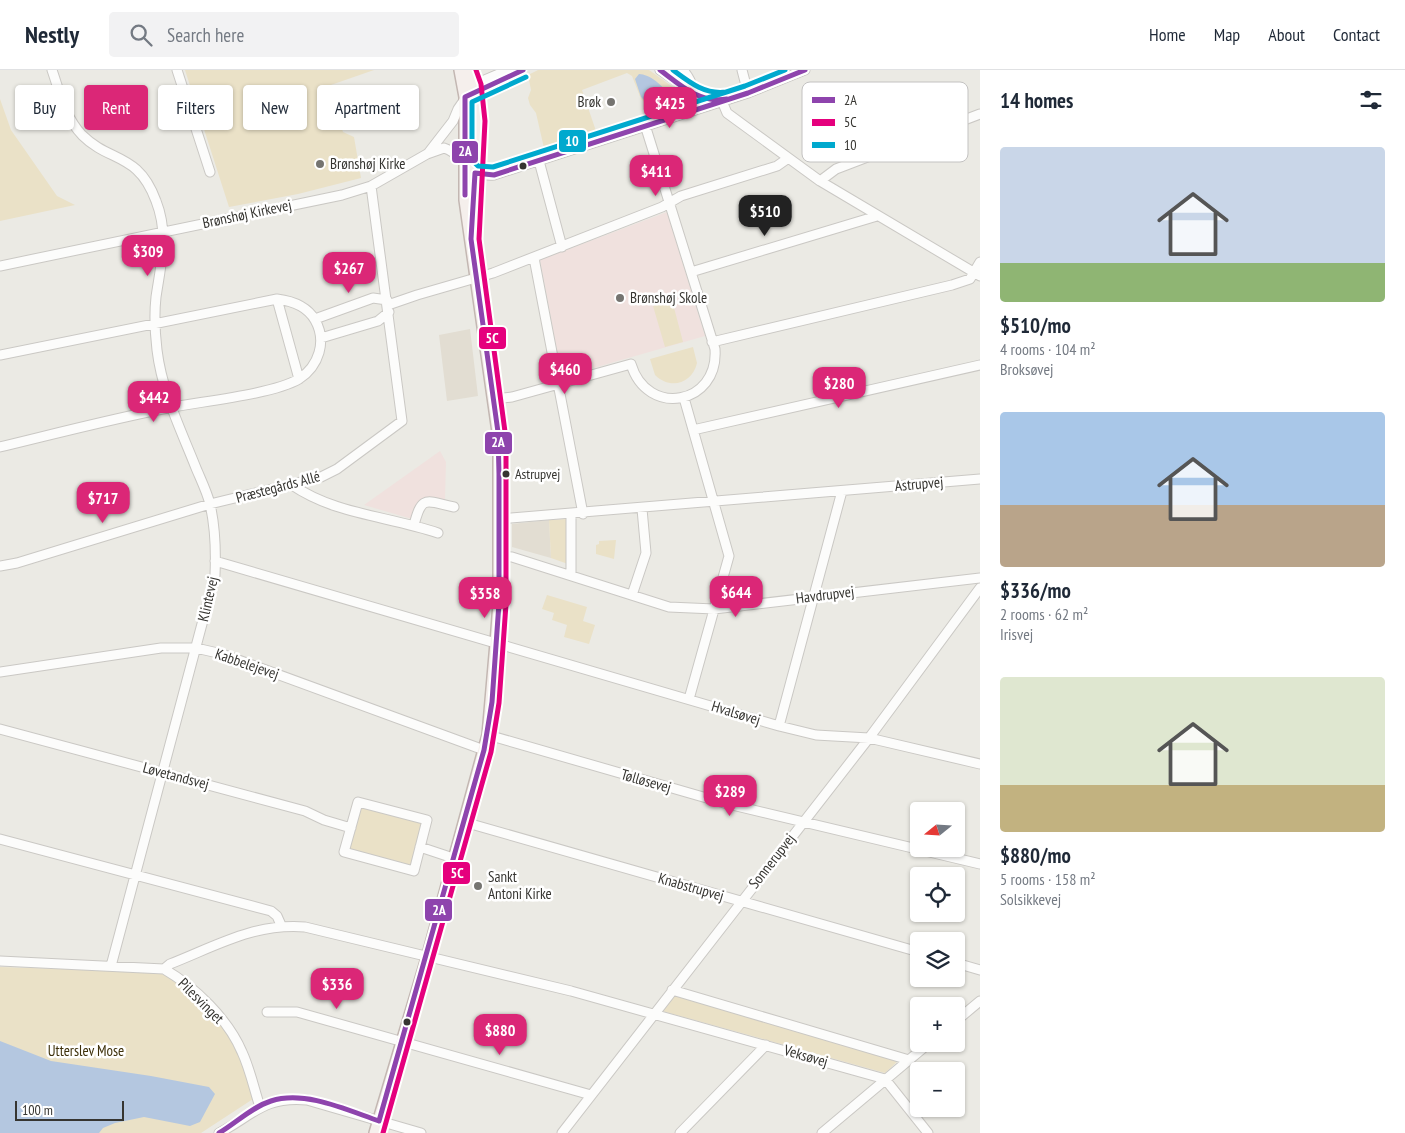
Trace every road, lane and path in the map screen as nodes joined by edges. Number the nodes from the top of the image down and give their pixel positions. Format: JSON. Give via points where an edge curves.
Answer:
{"nodes":[{"id":1,"x":52,"y":70,"type":"edge"},
{"id":2,"x":177,"y":70,"type":"edge"},
{"id":3,"x":460,"y":70,"type":"edge"},
{"id":4,"x":468,"y":70,"type":"edge"},
{"id":5,"x":508,"y":70,"type":"edge"},
{"id":6,"x":660,"y":70,"type":"edge"},
{"id":7,"x":683,"y":70,"type":"edge"},
{"id":8,"x":742,"y":70,"type":"edge"},
{"id":9,"x":805,"y":70,"type":"edge"},
{"id":10,"x":474,"y":86,"type":"junction"},
{"id":11,"x":694,"y":93,"type":"junction"},
{"id":12,"x":748,"y":93,"type":"junction"},
{"id":13,"x":465,"y":97,"type":"junction"},
{"id":14,"x":720,"y":102,"type":"junction"},
{"id":15,"x":980,"y":114,"type":"edge"},
{"id":16,"x":672,"y":116,"type":"junction"},
{"id":17,"x":968,"y":119,"type":"edge"},
{"id":18,"x":645,"y":125,"type":"junction"},
{"id":19,"x":427,"y":154,"type":"junction"},
{"id":20,"x":788,"y":159,"type":"junction"},
{"id":21,"x":539,"y":161,"type":"junction"},
{"id":22,"x":854,"y":162,"type":"edge"},
{"id":23,"x":466,"y":163,"type":"junction"},
{"id":24,"x":210,"y":172,"type":"dead end"},
{"id":25,"x":475,"y":173,"type":"junction"},
{"id":26,"x":820,"y":181,"type":"junction"},
{"id":27,"x":371,"y":186,"type":"junction"},
{"id":28,"x":670,"y":202,"type":"junction"},
{"id":29,"x":877,"y":216,"type":"junction"},
{"id":30,"x":164,"y":232,"type":"junction"},
{"id":31,"x":471,"y":239,"type":"junction"},
{"id":32,"x":562,"y":247,"type":"junction"},
{"id":33,"x":534,"y":258,"type":"junction"},
{"id":34,"x":980,"y":262,"type":"edge"},
{"id":35,"x":0,"y":266,"type":"edge"},
{"id":36,"x":691,"y":272,"type":"junction"},
{"id":37,"x":977,"y":274,"type":"edge"},
{"id":38,"x":476,"y":278,"type":"junction"},
{"id":39,"x":277,"y":299,"type":"junction"},
{"id":40,"x":388,"y":306,"type":"junction"},
{"id":41,"x":314,"y":319,"type":"junction"},
{"id":42,"x":155,"y":323,"type":"junction"},
{"id":43,"x":321,"y":338,"type":"junction"},
{"id":44,"x":712,"y":342,"type":"junction"},
{"id":45,"x":0,"y":356,"type":"edge"},
{"id":46,"x":980,"y":365,"type":"edge"},
{"id":47,"x":299,"y":378,"type":"junction"},
{"id":48,"x":558,"y":385,"type":"junction"},
{"id":49,"x":684,"y":398,"type":"junction"},
{"id":50,"x":494,"y":399,"type":"junction"},
{"id":51,"x":172,"y":407,"type":"junction"},
{"id":52,"x":693,"y":430,"type":"junction"},
{"id":53,"x":0,"y":447,"type":"edge"},
{"id":54,"x":980,"y":479,"type":"edge"},
{"id":55,"x":292,"y":485,"type":"junction"},
{"id":56,"x":842,"y":491,"type":"junction"},
{"id":57,"x":715,"y":502,"type":"junction"},
{"id":58,"x":210,"y":504,"type":"junction"},
{"id":59,"x":454,"y":508,"type":"dead end"},
{"id":60,"x":642,"y":509,"type":"junction"},
{"id":61,"x":571,"y":514,"type":"junction"},
{"id":62,"x":583,"y":514,"type":"junction"},
{"id":63,"x":499,"y":520,"type":"junction"},
{"id":64,"x":414,"y":525,"type":"junction"},
{"id":65,"x":438,"y":534,"type":"dead end"},
{"id":66,"x":499,"y":556,"type":"junction"},
{"id":67,"x":216,"y":561,"type":"junction"},
{"id":68,"x":0,"y":566,"type":"edge"},
{"id":69,"x":570,"y":575,"type":"junction"},
{"id":70,"x":980,"y":578,"type":"edge"},
{"id":71,"x":980,"y":588,"type":"edge"},
{"id":72,"x":632,"y":595,"type":"junction"},
{"id":73,"x":813,"y":596,"type":"junction"},
{"id":74,"x":714,"y":609,"type":"junction"},
{"id":75,"x":496,"y":643,"type":"junction"},
{"id":76,"x":196,"y":648,"type":"junction"},
{"id":77,"x":0,"y":672,"type":"edge"},
{"id":78,"x":689,"y":699,"type":"junction"},
{"id":79,"x":779,"y":726,"type":"junction"},
{"id":80,"x":0,"y":729,"type":"edge"},
{"id":81,"x":488,"y":736,"type":"junction"},
{"id":82,"x":868,"y":738,"type":"junction"},
{"id":83,"x":484,"y":750,"type":"junction"},
{"id":84,"x":980,"y":763,"type":"edge"},
{"id":85,"x":164,"y":773,"type":"junction"},
{"id":86,"x":464,"y":822,"type":"junction"},
{"id":87,"x":803,"y":823,"type":"junction"},
{"id":88,"x":351,"y":828,"type":"junction"},
{"id":89,"x":0,"y":839,"type":"edge"},
{"id":90,"x":420,"y":847,"type":"junction"},
{"id":91,"x":453,"y":858,"type":"junction"},
{"id":92,"x":980,"y":864,"type":"edge"},
{"id":93,"x":136,"y":875,"type":"junction"},
{"id":94,"x":740,"y":902,"type":"junction"},
{"id":95,"x":281,"y":925,"type":"junction"},
{"id":96,"x":910,"y":949,"type":"edge"},
{"id":97,"x":428,"y":955,"type":"junction"},
{"id":98,"x":0,"y":961,"type":"edge"},
{"id":99,"x":112,"y":966,"type":"junction"},
{"id":100,"x":965,"y":966,"type":"edge"},
{"id":101,"x":164,"y":969,"type":"junction"},
{"id":102,"x":980,"y":970,"type":"edge"},
{"id":103,"x":672,"y":990,"type":"junction"},
{"id":104,"x":980,"y":1001,"type":"edge"},
{"id":105,"x":267,"y":1012,"type":"dead end"},
{"id":106,"x":654,"y":1013,"type":"junction"},
{"id":107,"x":965,"y":1014,"type":"edge"},
{"id":108,"x":403,"y":1040,"type":"junction"},
{"id":109,"x":766,"y":1045,"type":"junction"},
{"id":110,"x":918,"y":1052,"type":"edge"},
{"id":111,"x":909,"y":1060,"type":"junction"},
{"id":112,"x":885,"y":1080,"type":"junction"},
{"id":113,"x":591,"y":1095,"type":"junction"},
{"id":114,"x":260,"y":1107,"type":"junction"},
{"id":115,"x":379,"y":1121,"type":"junction"},
{"id":116,"x":219,"y":1133,"type":"edge"},
{"id":117,"x":375,"y":1133,"type":"edge"},
{"id":118,"x":421,"y":1133,"type":"edge"},
{"id":119,"x":562,"y":1133,"type":"edge"},
{"id":120,"x":680,"y":1133,"type":"edge"},
{"id":121,"x":822,"y":1133,"type":"edge"},
{"id":122,"x":928,"y":1133,"type":"edge"}],
"edges":[{"from":1,"to":30,"type":"street","name":"Klintevej","via":[[66,110],[77,129],[92,143],[134,166],[146,181],[156,200]]},
{"from":2,"to":24,"type":"street"},
{"from":3,"to":13,"type":"main road"},
{"from":4,"to":10,"type":"main road"},
{"from":5,"to":10,"type":"street"},
{"from":6,"to":11,"type":"street"},
{"from":7,"to":11,"type":"street","via":[[693,83]]},
{"from":8,"to":12,"type":"street"},
{"from":9,"to":12,"type":"street"},
{"from":10,"to":13,"type":"street","name":"Brønshøj Kirkevej"},
{"from":10,"to":25,"type":"main road","via":[[478,121]]},
{"from":11,"to":14,"type":"street"},
{"from":11,"to":16,"type":"street","via":[[691,106]]},
{"from":12,"to":14,"type":"street"},
{"from":13,"to":19,"type":"street","name":"Brønshøj Kirkevej","via":[[453,121]]},
{"from":13,"to":23,"type":"main road"},
{"from":14,"to":16,"type":"street"},
{"from":14,"to":20,"type":"street","via":[[727,113]]},
{"from":15,"to":17,"type":"street"},
{"from":16,"to":18,"type":"street"},
{"from":18,"to":21,"type":"street"},
{"from":18,"to":28,"type":"street"},
{"from":19,"to":23,"type":"street","name":"Brønshøj Kirkevej","via":[[444,148]]},
{"from":19,"to":27,"type":"street","name":"Brønshøj Kirkevej"},
{"from":20,"to":26,"type":"street"},
{"from":20,"to":28,"type":"street","via":[[777,166]]},
{"from":21,"to":25,"type":"street","via":[[494,175]]},
{"from":21,"to":32,"type":"street"},
{"from":22,"to":26,"type":"street","via":[[836,169]]},
{"from":23,"to":25,"type":"street"},
{"from":23,"to":31,"type":"main road","via":[[465,200]]},
{"from":25,"to":31,"type":"main road"},
{"from":26,"to":29,"type":"street"},
{"from":27,"to":30,"type":"street","name":"Brønshøj Kirkevej"},
{"from":27,"to":40,"type":"street","name":"Præstegårds Allé"},
{"from":28,"to":32,"type":"street"},
{"from":28,"to":36,"type":"street"},
{"from":29,"to":36,"type":"street"},
{"from":29,"to":37,"type":"street"},
{"from":30,"to":35,"type":"street","name":"Brønshøj Kirkevej"},
{"from":30,"to":42,"type":"street","name":"Klintevej"},
{"from":31,"to":38,"type":"main road"},
{"from":32,"to":33,"type":"street"},
{"from":33,"to":38,"type":"street"},
{"from":33,"to":48,"type":"street"},
{"from":34,"to":37,"type":"street"},
{"from":36,"to":44,"type":"street"},
{"from":37,"to":44,"type":"street","via":[[952,284]]},
{"from":38,"to":40,"type":"street"},
{"from":38,"to":50,"type":"main road"},
{"from":39,"to":41,"type":"street","via":[[298,304]]},
{"from":39,"to":42,"type":"street"},
{"from":39,"to":47,"type":"street"},
{"from":40,"to":41,"type":"street","via":[[373,298]]},
{"from":40,"to":43,"type":"street","via":[[378,321]]},
{"from":40,"to":55,"type":"street","name":"Præstegårds Allé","via":[[402,421],[337,469]]},
{"from":41,"to":43,"type":"street"},
{"from":42,"to":45,"type":"street"},
{"from":42,"to":51,"type":"street","name":"Klintevej","via":[[162,378]]},
{"from":43,"to":47,"type":"street","via":[[316,361]]},
{"from":44,"to":49,"type":"street","via":[[714,365],[708,380],[698,391]]},
{"from":46,"to":52,"type":"street"},
{"from":47,"to":51,"type":"street","via":[[277,387]]},
{"from":48,"to":49,"type":"street","via":[[631,364],[637,379],[654,395],[668,399]]},
{"from":48,"to":50,"type":"street"},
{"from":48,"to":62,"type":"street"},
{"from":49,"to":52,"type":"street"},
{"from":50,"to":63,"type":"main road"},
{"from":51,"to":53,"type":"street"},
{"from":51,"to":58,"type":"street","name":"Klintevej"},
{"from":52,"to":57,"type":"street"},
{"from":54,"to":56,"type":"street","name":"Astrupvej"},
{"from":55,"to":58,"type":"street","name":"Præstegårds Allé"},
{"from":55,"to":64,"type":"street","via":[[312,499],[383,520]]},
{"from":56,"to":57,"type":"street","name":"Astrupvej"},
{"from":56,"to":73,"type":"street"},
{"from":57,"to":60,"type":"street","name":"Astrupvej"},
{"from":57,"to":74,"type":"street","via":[[729,556]]},
{"from":58,"to":67,"type":"street","name":"Klintevej"},
{"from":58,"to":68,"type":"street","name":"Præstegårds Allé"},
{"from":59,"to":64,"type":"street","via":[[432,502],[422,503]]},
{"from":60,"to":62,"type":"street","name":"Astrupvej"},
{"from":60,"to":72,"type":"street","via":[[646,552]]},
{"from":61,"to":62,"type":"street","name":"Astrupvej"},
{"from":61,"to":63,"type":"street","name":"Astrupvej"},
{"from":61,"to":69,"type":"street"},
{"from":63,"to":66,"type":"main road"},
{"from":64,"to":65,"type":"street"},
{"from":66,"to":69,"type":"street","name":"Havdrupvej"},
{"from":66,"to":75,"type":"main road"},
{"from":67,"to":75,"type":"street","name":"Hvalsøvej"},
{"from":67,"to":76,"type":"street","name":"Klintevej"},
{"from":69,"to":72,"type":"street","name":"Havdrupvej"},
{"from":70,"to":73,"type":"street","name":"Havdrupvej"},
{"from":71,"to":82,"type":"street","name":"Sonnerupvej"},
{"from":72,"to":74,"type":"street","name":"Havdrupvej","via":[[669,607]]},
{"from":73,"to":74,"type":"street","name":"Havdrupvej"},
{"from":73,"to":79,"type":"street"},
{"from":74,"to":78,"type":"street"},
{"from":75,"to":78,"type":"street","name":"Hvalsøvej"},
{"from":75,"to":81,"type":"main road"},
{"from":76,"to":77,"type":"street","name":"Kabbelejevej","via":[[161,648]]},
{"from":76,"to":83,"type":"street","name":"Kabbelejevej","via":[[222,654]]},
{"from":76,"to":85,"type":"street","name":"Klintevej"},
{"from":78,"to":79,"type":"street","name":"Hvalsøvej"},
{"from":79,"to":82,"type":"street","name":"Hvalsøvej","via":[[816,735]]},
{"from":80,"to":85,"type":"street","name":"Løvetandsvej"},
{"from":81,"to":83,"type":"main road"},
{"from":81,"to":87,"type":"street","name":"Tølløsevej","via":[[724,804]]},
{"from":82,"to":84,"type":"street","name":"Hvalsøvej"},
{"from":82,"to":87,"type":"street","name":"Sonnerupvej"},
{"from":83,"to":86,"type":"main road"},
{"from":85,"to":88,"type":"street","name":"Løvetandsvej","via":[[305,811]]},
{"from":85,"to":93,"type":"street","name":"Klintevej"},
{"from":86,"to":91,"type":"main road"},
{"from":86,"to":94,"type":"street","name":"Knabstrupvej"},
{"from":87,"to":92,"type":"street","name":"Tølløsevej"},
{"from":87,"to":94,"type":"street","name":"Sonnerupvej"},
{"from":88,"to":90,"type":"street","via":[[344,852],[414,871]]},
{"from":88,"to":90,"type":"street","via":[[358,802],[427,820]]},
{"from":89,"to":93,"type":"street"},
{"from":90,"to":91,"type":"street"},
{"from":91,"to":97,"type":"main road"},
{"from":93,"to":95,"type":"street","via":[[271,911]]},
{"from":93,"to":99,"type":"street","name":"Klintevej"},
{"from":94,"to":96,"type":"street","name":"Knabstrupvej"},
{"from":94,"to":103,"type":"street","name":"Sonnerupvej"},
{"from":95,"to":97,"type":"street","name":"Veksøvej","via":[[306,927]]},
{"from":95,"to":101,"type":"street","name":"Veksøvej","via":[[251,932]]},
{"from":97,"to":106,"type":"street","name":"Veksøvej"},
{"from":97,"to":108,"type":"main road"},
{"from":98,"to":99,"type":"street","name":"Pilesvinget"},
{"from":99,"to":101,"type":"street","name":"Pilesvinget"},
{"from":100,"to":102,"type":"street"},
{"from":101,"to":114,"type":"street","name":"Pilesvinget","via":[[180,978],[199,996],[233,1035]]},
{"from":103,"to":106,"type":"street","name":"Sonnerupvej"},
{"from":103,"to":111,"type":"street","name":"Veksøvej"},
{"from":104,"to":107,"type":"street"},
{"from":105,"to":108,"type":"street","via":[[297,1012]]},
{"from":106,"to":109,"type":"street","name":"Veksøvej"},
{"from":106,"to":113,"type":"street","name":"Sonnerupvej"},
{"from":108,"to":113,"type":"street"},
{"from":108,"to":115,"type":"main road"},
{"from":109,"to":112,"type":"street","name":"Veksøvej"},
{"from":109,"to":120,"type":"street"},
{"from":110,"to":111,"type":"street"},
{"from":111,"to":112,"type":"street"},
{"from":112,"to":121,"type":"street"},
{"from":112,"to":122,"type":"street"},
{"from":113,"to":119,"type":"street","name":"Sonnerupvej"},
{"from":114,"to":115,"type":"street","via":[[282,1099],[307,1100]]},
{"from":114,"to":116,"type":"street"},
{"from":115,"to":117,"type":"main road"},
{"from":115,"to":118,"type":"street"}]}
